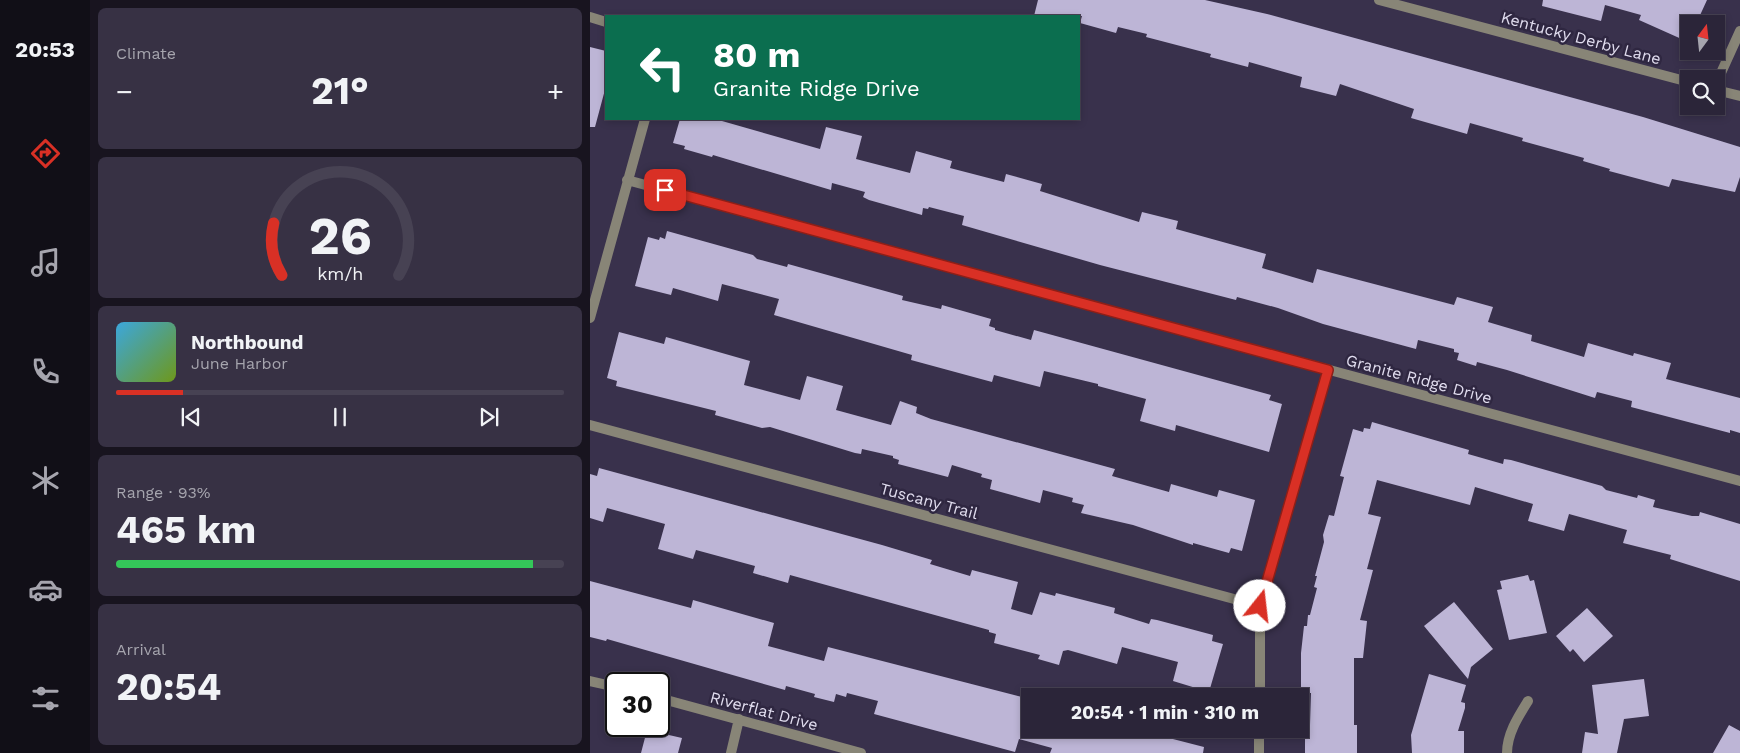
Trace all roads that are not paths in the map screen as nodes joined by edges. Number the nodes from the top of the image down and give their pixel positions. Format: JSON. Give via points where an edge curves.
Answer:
{"nodes":[{"id":1,"x":1379,"y":0,"type":"edge"},
{"id":2,"x":590,"y":17,"type":"edge"},
{"id":3,"x":605,"y":22,"type":"edge"},
{"id":4,"x":1740,"y":32,"type":"edge"},
{"id":5,"x":1722,"y":70,"type":"edge"},
{"id":6,"x":1680,"y":80,"type":"edge"},
{"id":7,"x":1725,"y":92,"type":"edge"},
{"id":8,"x":1740,"y":96,"type":"edge"},
{"id":9,"x":645,"y":120,"type":"edge"},
{"id":10,"x":627,"y":180,"type":"junction"},
{"id":11,"x":590,"y":318,"type":"edge"},
{"id":12,"x":1328,"y":370,"type":"junction"},
{"id":13,"x":590,"y":426,"type":"edge"},
{"id":14,"x":1740,"y":481,"type":"edge"},
{"id":15,"x":1260,"y":606,"type":"junction"},
{"id":16,"x":590,"y":680,"type":"edge"},
{"id":17,"x":605,"y":684,"type":"edge"},
{"id":18,"x":1260,"y":688,"type":"edge"},
{"id":19,"x":670,"y":701,"type":"edge"},
{"id":20,"x":1528,"y":701,"type":"dead end"},
{"id":21,"x":739,"y":720,"type":"junction"},
{"id":22,"x":1259,"y":738,"type":"edge"},
{"id":23,"x":731,"y":753,"type":"edge"},
{"id":24,"x":861,"y":753,"type":"edge"},
{"id":25,"x":1259,"y":753,"type":"edge"},
{"id":26,"x":1507,"y":753,"type":"edge"}],
"edges":[{"from":1,"to":6,"type":"street","name":"Kentucky Derby Lane"},
{"from":2,"to":3,"type":"street"},
{"from":4,"to":5,"type":"street"},
{"from":7,"to":8,"type":"street"},
{"from":9,"to":10,"type":"street"},
{"from":10,"to":11,"type":"street"},
{"from":10,"to":12,"type":"street","name":"Granite Ridge Drive"},
{"from":12,"to":14,"type":"street","name":"Granite Ridge Drive"},
{"from":12,"to":15,"type":"street"},
{"from":13,"to":15,"type":"street","name":"Tuscany Trail"},
{"from":15,"to":18,"type":"street"},
{"from":16,"to":17,"type":"street"},
{"from":19,"to":21,"type":"street","name":"Riverflat Drive"},
{"from":20,"to":26,"type":"street","via":[[1516,720]]},
{"from":21,"to":23,"type":"street"},
{"from":21,"to":24,"type":"street","name":"Riverflat Drive"},
{"from":22,"to":25,"type":"street"}]}
